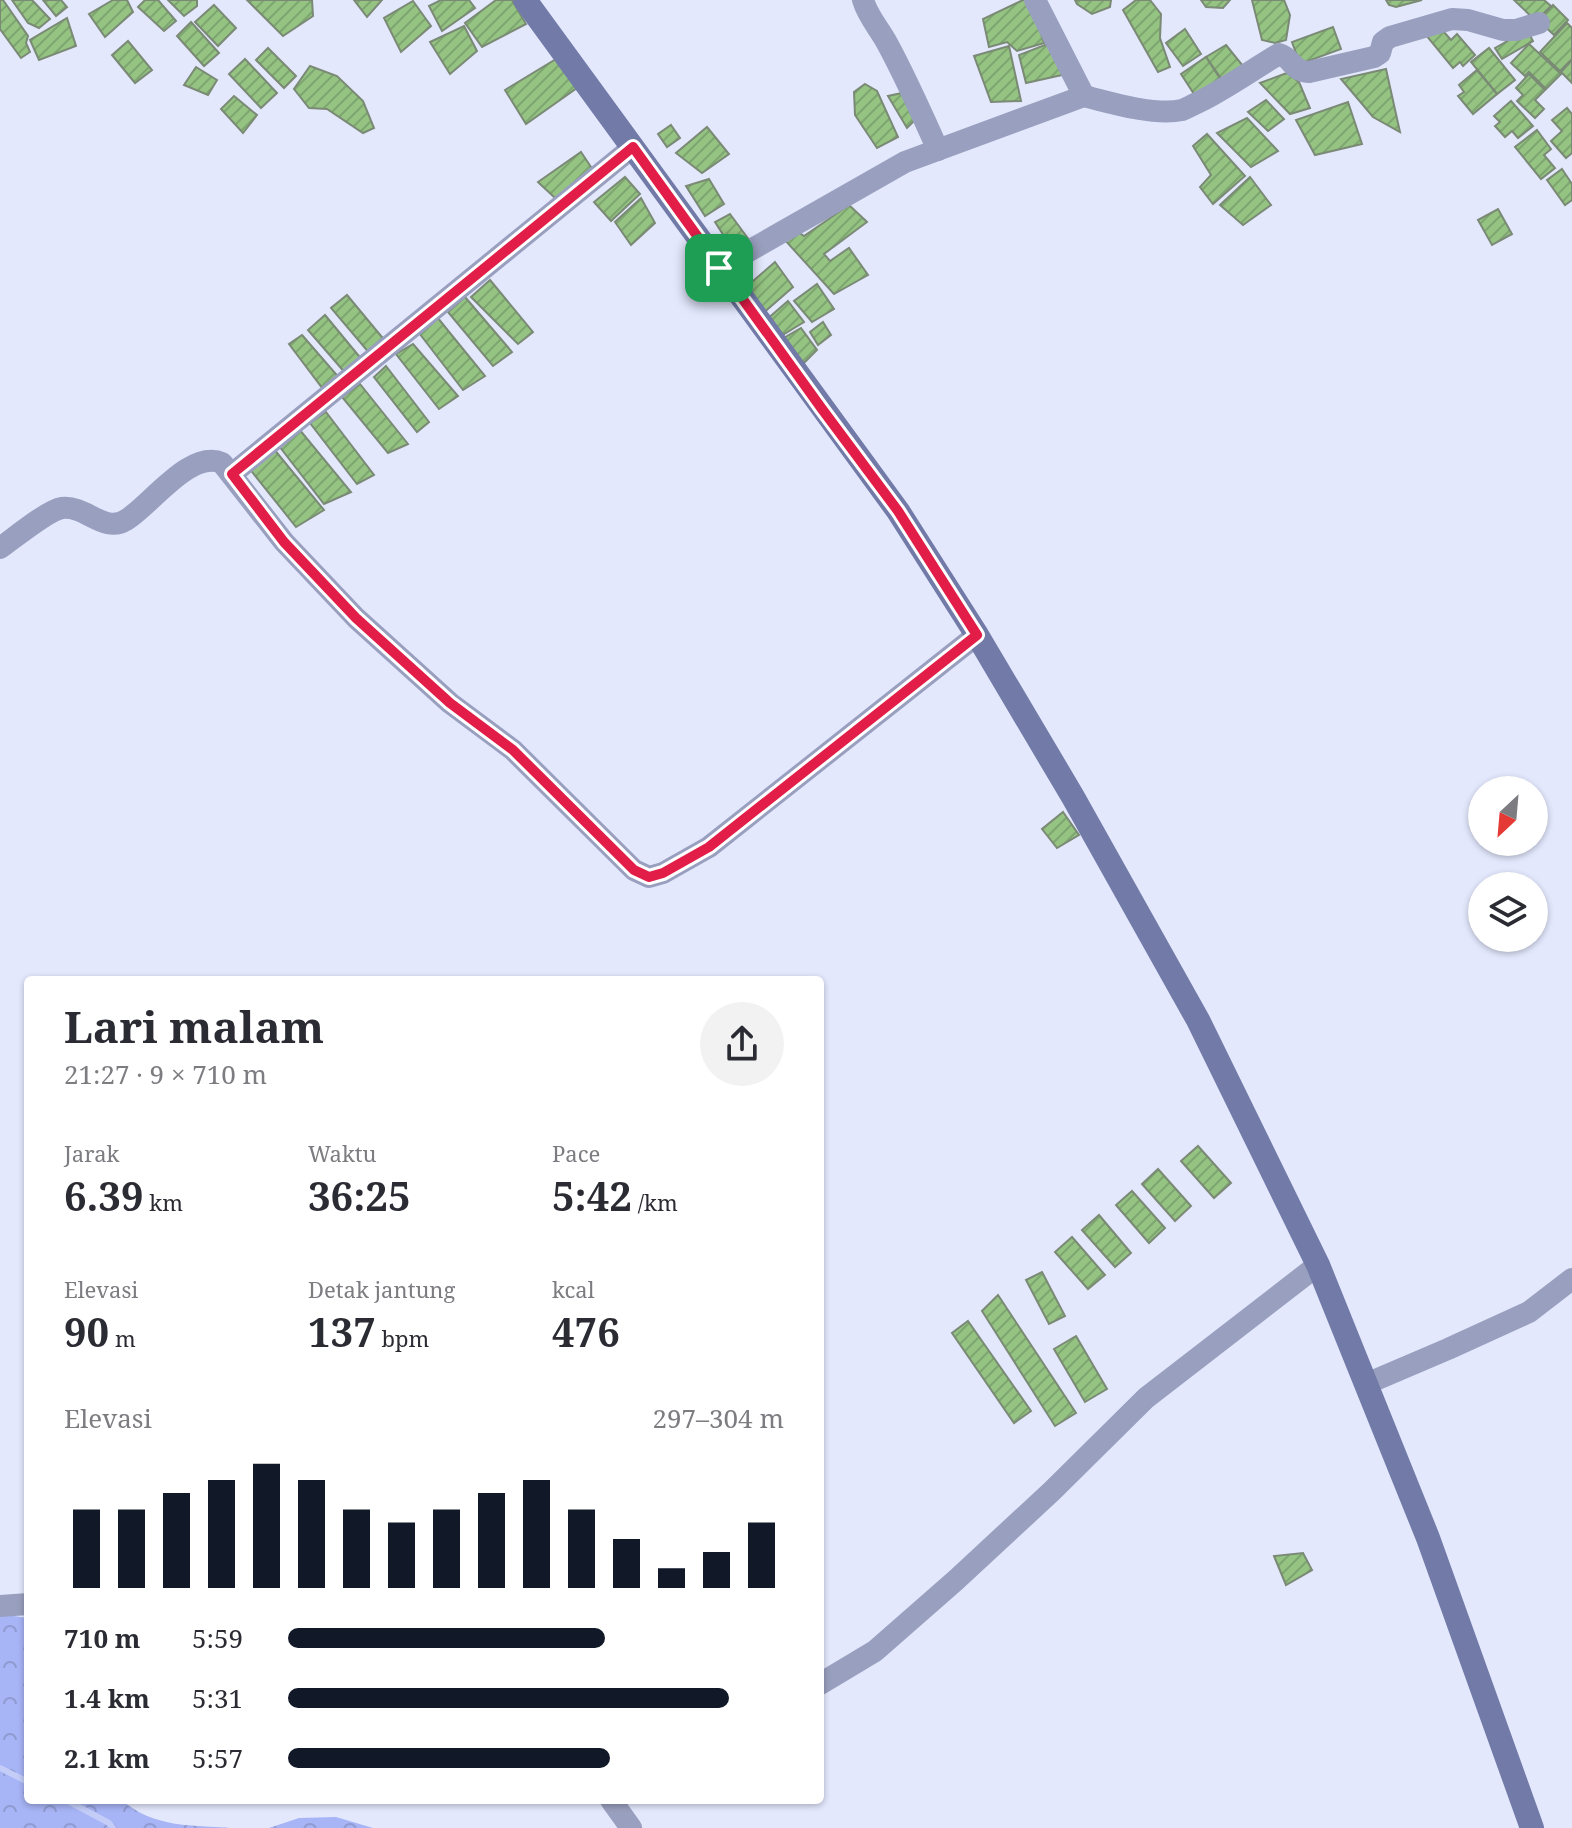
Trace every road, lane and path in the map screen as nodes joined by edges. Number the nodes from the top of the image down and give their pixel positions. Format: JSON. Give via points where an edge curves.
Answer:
{"nodes":[{"id":1,"x":525,"y":0,"type":"edge"},
{"id":2,"x":863,"y":0,"type":"edge"},
{"id":3,"x":1035,"y":0,"type":"edge"},
{"id":4,"x":1539,"y":23,"type":"dead end"},
{"id":5,"x":1084,"y":96,"type":"junction"},
{"id":6,"x":633,"y":147,"type":"junction"},
{"id":7,"x":938,"y":150,"type":"junction"},
{"id":8,"x":719,"y":268,"type":"junction"},
{"id":9,"x":232,"y":474,"type":"junction"},
{"id":10,"x":0,"y":548,"type":"edge"},
{"id":11,"x":977,"y":635,"type":"junction"},
{"id":12,"x":1318,"y":1265,"type":"junction"},
{"id":13,"x":1572,"y":1279,"type":"edge"},
{"id":14,"x":1366,"y":1384,"type":"junction"},
{"id":15,"x":24,"y":1604,"type":"edge"},
{"id":16,"x":0,"y":1606,"type":"edge"},
{"id":17,"x":824,"y":1682,"type":"edge"},
{"id":18,"x":619,"y":1804,"type":"edge"},
{"id":19,"x":631,"y":1828,"type":"edge"},
{"id":20,"x":1532,"y":1828,"type":"edge"}],
"edges":[{"from":1,"to":6,"type":"street"},
{"from":2,"to":7,"type":"street"},
{"from":3,"to":5,"type":"street"},
{"from":4,"to":5,"type":"street","via":[[1503,30],[1452,19],[1390,37],[1374,57],[1309,72],[1296,69],[1279,54],[1182,110],[1151,110]]},
{"from":5,"to":7,"type":"street"},
{"from":6,"to":8,"type":"street"},
{"from":6,"to":9,"type":"street"},
{"from":7,"to":8,"type":"street","via":[[905,162]]},
{"from":8,"to":11,"type":"street","via":[[898,511]]},
{"from":9,"to":10,"type":"street","via":[[214,460],[194,464],[126,520],[114,525],[62,508]]},
{"from":9,"to":11,"type":"street","via":[[284,542],[356,618],[450,703],[513,750],[634,870],[649,877],[709,847]]},
{"from":11,"to":12,"type":"street","via":[[1198,1020]]},
{"from":12,"to":14,"type":"street"},
{"from":12,"to":17,"type":"street","via":[[1146,1398],[988,1551],[875,1651]]},
{"from":13,"to":14,"type":"street","via":[[1529,1312]]},
{"from":14,"to":20,"type":"street","via":[[1428,1538]]},
{"from":15,"to":16,"type":"street"},
{"from":18,"to":19,"type":"street"}]}
